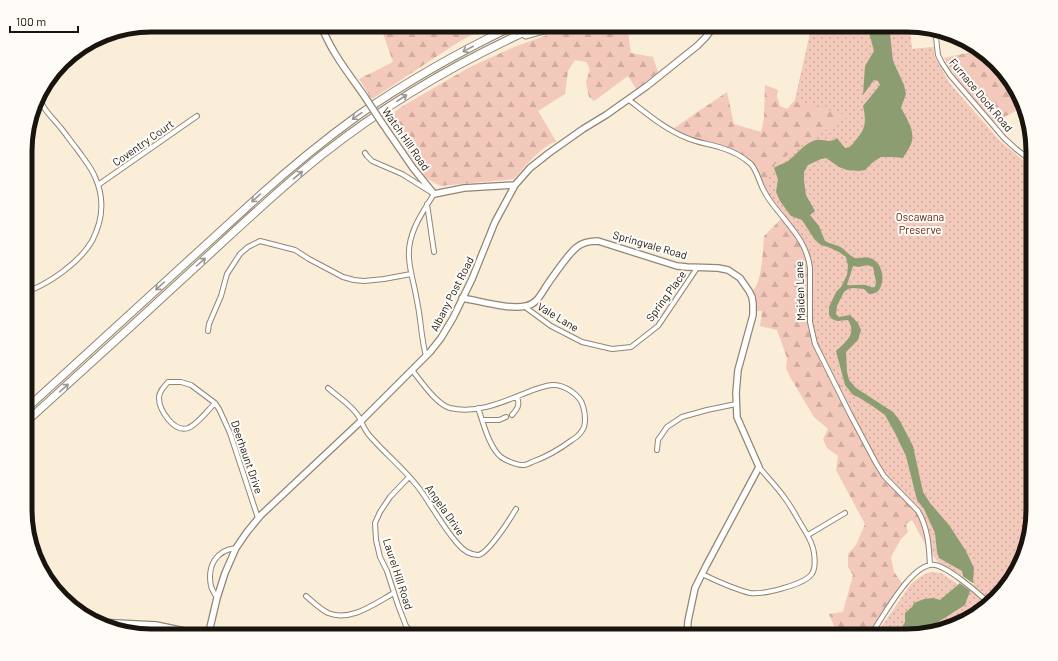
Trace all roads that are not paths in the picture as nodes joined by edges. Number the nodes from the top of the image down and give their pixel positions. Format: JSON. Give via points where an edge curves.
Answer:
{"nodes":[{"id":1,"x":324,"y":32,"type":"edge"},
{"id":2,"x":501,"y":32,"type":"edge"},
{"id":3,"x":526,"y":32,"type":"edge"},
{"id":4,"x":536,"y":32,"type":"edge"},
{"id":5,"x":710,"y":32,"type":"edge"},
{"id":6,"x":935,"y":36,"type":"edge"},
{"id":7,"x":472,"y":58,"type":"junction"},
{"id":8,"x":629,"y":100,"type":"junction"},
{"id":9,"x":42,"y":104,"type":"edge"},
{"id":10,"x":197,"y":116,"type":"dead end"},
{"id":11,"x":365,"y":153,"type":"dead end"},
{"id":12,"x":1026,"y":156,"type":"edge"},
{"id":13,"x":98,"y":185,"type":"junction"},
{"id":14,"x":515,"y":185,"type":"junction"},
{"id":15,"x":434,"y":194,"type":"junction"},
{"id":16,"x":427,"y":204,"type":"junction"},
{"id":17,"x":434,"y":252,"type":"dead end"},
{"id":18,"x":697,"y":268,"type":"junction"},
{"id":19,"x":412,"y":274,"type":"junction"},
{"id":20,"x":32,"y":290,"type":"edge"},
{"id":21,"x":462,"y":298,"type":"junction"},
{"id":22,"x":525,"y":307,"type":"junction"},
{"id":23,"x":208,"y":331,"type":"dead end"},
{"id":24,"x":582,"y":342,"type":"joint"},
{"id":25,"x":426,"y":356,"type":"junction"},
{"id":26,"x":412,"y":370,"type":"junction"},
{"id":27,"x":328,"y":388,"type":"dead end"},
{"id":28,"x":517,"y":396,"type":"junction"},
{"id":29,"x":215,"y":403,"type":"junction"},
{"id":30,"x":32,"y":404,"type":"edge"},
{"id":31,"x":736,"y":404,"type":"junction"},
{"id":32,"x":478,"y":408,"type":"junction"},
{"id":33,"x":512,"y":415,"type":"dead end"},
{"id":34,"x":32,"y":417,"type":"edge"},
{"id":35,"x":506,"y":417,"type":"dead end"},
{"id":36,"x":483,"y":420,"type":"junction"},
{"id":37,"x":360,"y":422,"type":"junction"},
{"id":38,"x":657,"y":450,"type":"dead end"},
{"id":39,"x":758,"y":467,"type":"junction"},
{"id":40,"x":409,"y":477,"type":"junction"},
{"id":41,"x":516,"y":509,"type":"dead end"},
{"id":42,"x":845,"y":513,"type":"dead end"},
{"id":43,"x":258,"y":518,"type":"junction"},
{"id":44,"x":808,"y":535,"type":"junction"},
{"id":45,"x":236,"y":548,"type":"junction"},
{"id":46,"x":930,"y":565,"type":"junction"},
{"id":47,"x":702,"y":574,"type":"junction"},
{"id":48,"x":394,"y":593,"type":"junction"},
{"id":49,"x":306,"y":596,"type":"dead end"},
{"id":50,"x":217,"y":598,"type":"junction"},
{"id":51,"x":985,"y":599,"type":"edge"},
{"id":52,"x":113,"y":623,"type":"edge"},
{"id":53,"x":175,"y":629,"type":"edge"},
{"id":54,"x":210,"y":629,"type":"edge"},
{"id":55,"x":409,"y":629,"type":"edge"},
{"id":56,"x":687,"y":629,"type":"edge"},
{"id":57,"x":875,"y":629,"type":"edge"}],
"edges":[{"from":1,"to":15,"type":"street","name":"Watch Hill Road","bridge":true,"via":[[331,47],[382,123]]},
{"from":2,"to":30,"type":"highway","one_way":true,"via":[[417,77],[318,146],[263,192]]},
{"from":3,"to":7,"type":"highway"},
{"from":4,"to":7,"type":"highway"},
{"from":5,"to":8,"type":"street","name":"Albany Post Road","via":[[688,54]]},
{"from":6,"to":12,"type":"street","name":"Furnace Dock Road","via":[[939,57],[950,75],[1004,138]]},
{"from":34,"to":7,"type":"highway","one_way":true,"via":[[264,204],[319,157],[379,113]]},
{"from":8,"to":14,"type":"street","name":"Albany Post Road","via":[[549,153],[530,168]]},
{"from":8,"to":46,"type":"street","name":"Maiden Lane","via":[[680,135],[722,148],[754,168],[770,201],[797,235],[807,253],[810,268],[810,322],[815,344],[876,464],[922,518],[927,533]]},
{"from":9,"to":13,"type":"street","via":[[84,159]]},
{"from":10,"to":13,"type":"street","name":"Coventry Court"},
{"from":11,"to":15,"type":"street","name":"Watch Hill Road","via":[[372,161],[402,174]]},
{"from":13,"to":20,"type":"street","via":[[102,208],[97,231],[87,249],[67,269]]},
{"from":14,"to":15,"type":"street","via":[[464,188]]},
{"from":14,"to":21,"type":"street","name":"Albany Post Road","via":[[498,215]]},
{"from":15,"to":16,"type":"street"},
{"from":16,"to":17,"type":"street"},
{"from":16,"to":19,"type":"street","via":[[412,232],[409,258]]},
{"from":18,"to":22,"type":"street","name":"Springvale Road","via":[[677,266],[616,246],[589,241],[577,247],[539,298]]},
{"from":18,"to":24,"type":"street","name":"Spring Place","via":[[658,326],[631,347],[612,349]]},
{"from":18,"to":31,"type":"street","name":"Springvale Road","via":[[728,270],[740,278],[752,297],[753,315],[738,370]]},
{"from":19,"to":23,"type":"street","via":[[384,279],[354,280],[343,277],[295,250],[260,241],[248,246],[227,274]]},
{"from":19,"to":25,"type":"street"},
{"from":21,"to":22,"type":"street"},
{"from":21,"to":25,"type":"street","name":"Albany Post Road","via":[[441,338]]},
{"from":22,"to":24,"type":"street","name":"Vale Lane","via":[[551,326]]},
{"from":25,"to":26,"type":"street","name":"Albany Post Road"},
{"from":26,"to":32,"type":"street","via":[[438,402],[450,408]]},
{"from":26,"to":37,"type":"street","name":"Albany Post Road"},
{"from":27,"to":37,"type":"street","via":[[350,406]]},
{"from":28,"to":32,"type":"street"},
{"from":28,"to":33,"type":"street","via":[[518,406]]},
{"from":28,"to":36,"type":"street","via":[[553,385],[571,391],[582,403],[584,427],[572,440],[540,459],[523,465],[502,458],[495,451]]},
{"from":29,"to":29,"type":"street","name":"Deerhaunt Drive","via":[[193,426],[183,429],[166,418],[159,398],[161,390],[168,382],[181,382],[191,385]]},
{"from":29,"to":43,"type":"street","name":"Deerhaunt Drive","via":[[230,433]]},
{"from":31,"to":38,"type":"street","via":[[682,417],[667,427],[658,440]]},
{"from":31,"to":39,"type":"street","name":"Springvale Road","via":[[737,417]]},
{"from":32,"to":36,"type":"street"},
{"from":35,"to":36,"type":"street","via":[[499,420]]},
{"from":37,"to":40,"type":"street"},
{"from":37,"to":43,"type":"street","name":"Albany Post Road"},
{"from":39,"to":44,"type":"street","via":[[784,496]]},
{"from":39,"to":47,"type":"street"},
{"from":40,"to":41,"type":"street","name":"Angela Drive","via":[[458,545],[469,553],[481,554],[490,546]]},
{"from":40,"to":48,"type":"street","name":"Laurel Hill Road","via":[[390,498],[375,523],[380,557]]},
{"from":42,"to":44,"type":"street"},
{"from":43,"to":45,"type":"street","name":"Albany Post Road"},
{"from":44,"to":47,"type":"street","via":[[814,552],[815,568],[811,576],[787,587],[751,593]]},
{"from":45,"to":50,"type":"street","name":"Albany Post Road"},
{"from":45,"to":50,"type":"street","via":[[218,555],[212,566],[212,587]]},
{"from":46,"to":51,"type":"street","via":[[939,566],[956,576]]},
{"from":46,"to":57,"type":"street","via":[[921,569],[906,583]]},
{"from":47,"to":56,"type":"street","via":[[695,588]]},
{"from":48,"to":49,"type":"street","via":[[361,611],[338,616],[327,612]]},
{"from":48,"to":55,"type":"street","name":"Laurel Hill Road"},
{"from":50,"to":54,"type":"street","name":"Albany Post Road"},
{"from":52,"to":53,"type":"street","via":[[156,625]]}]}
